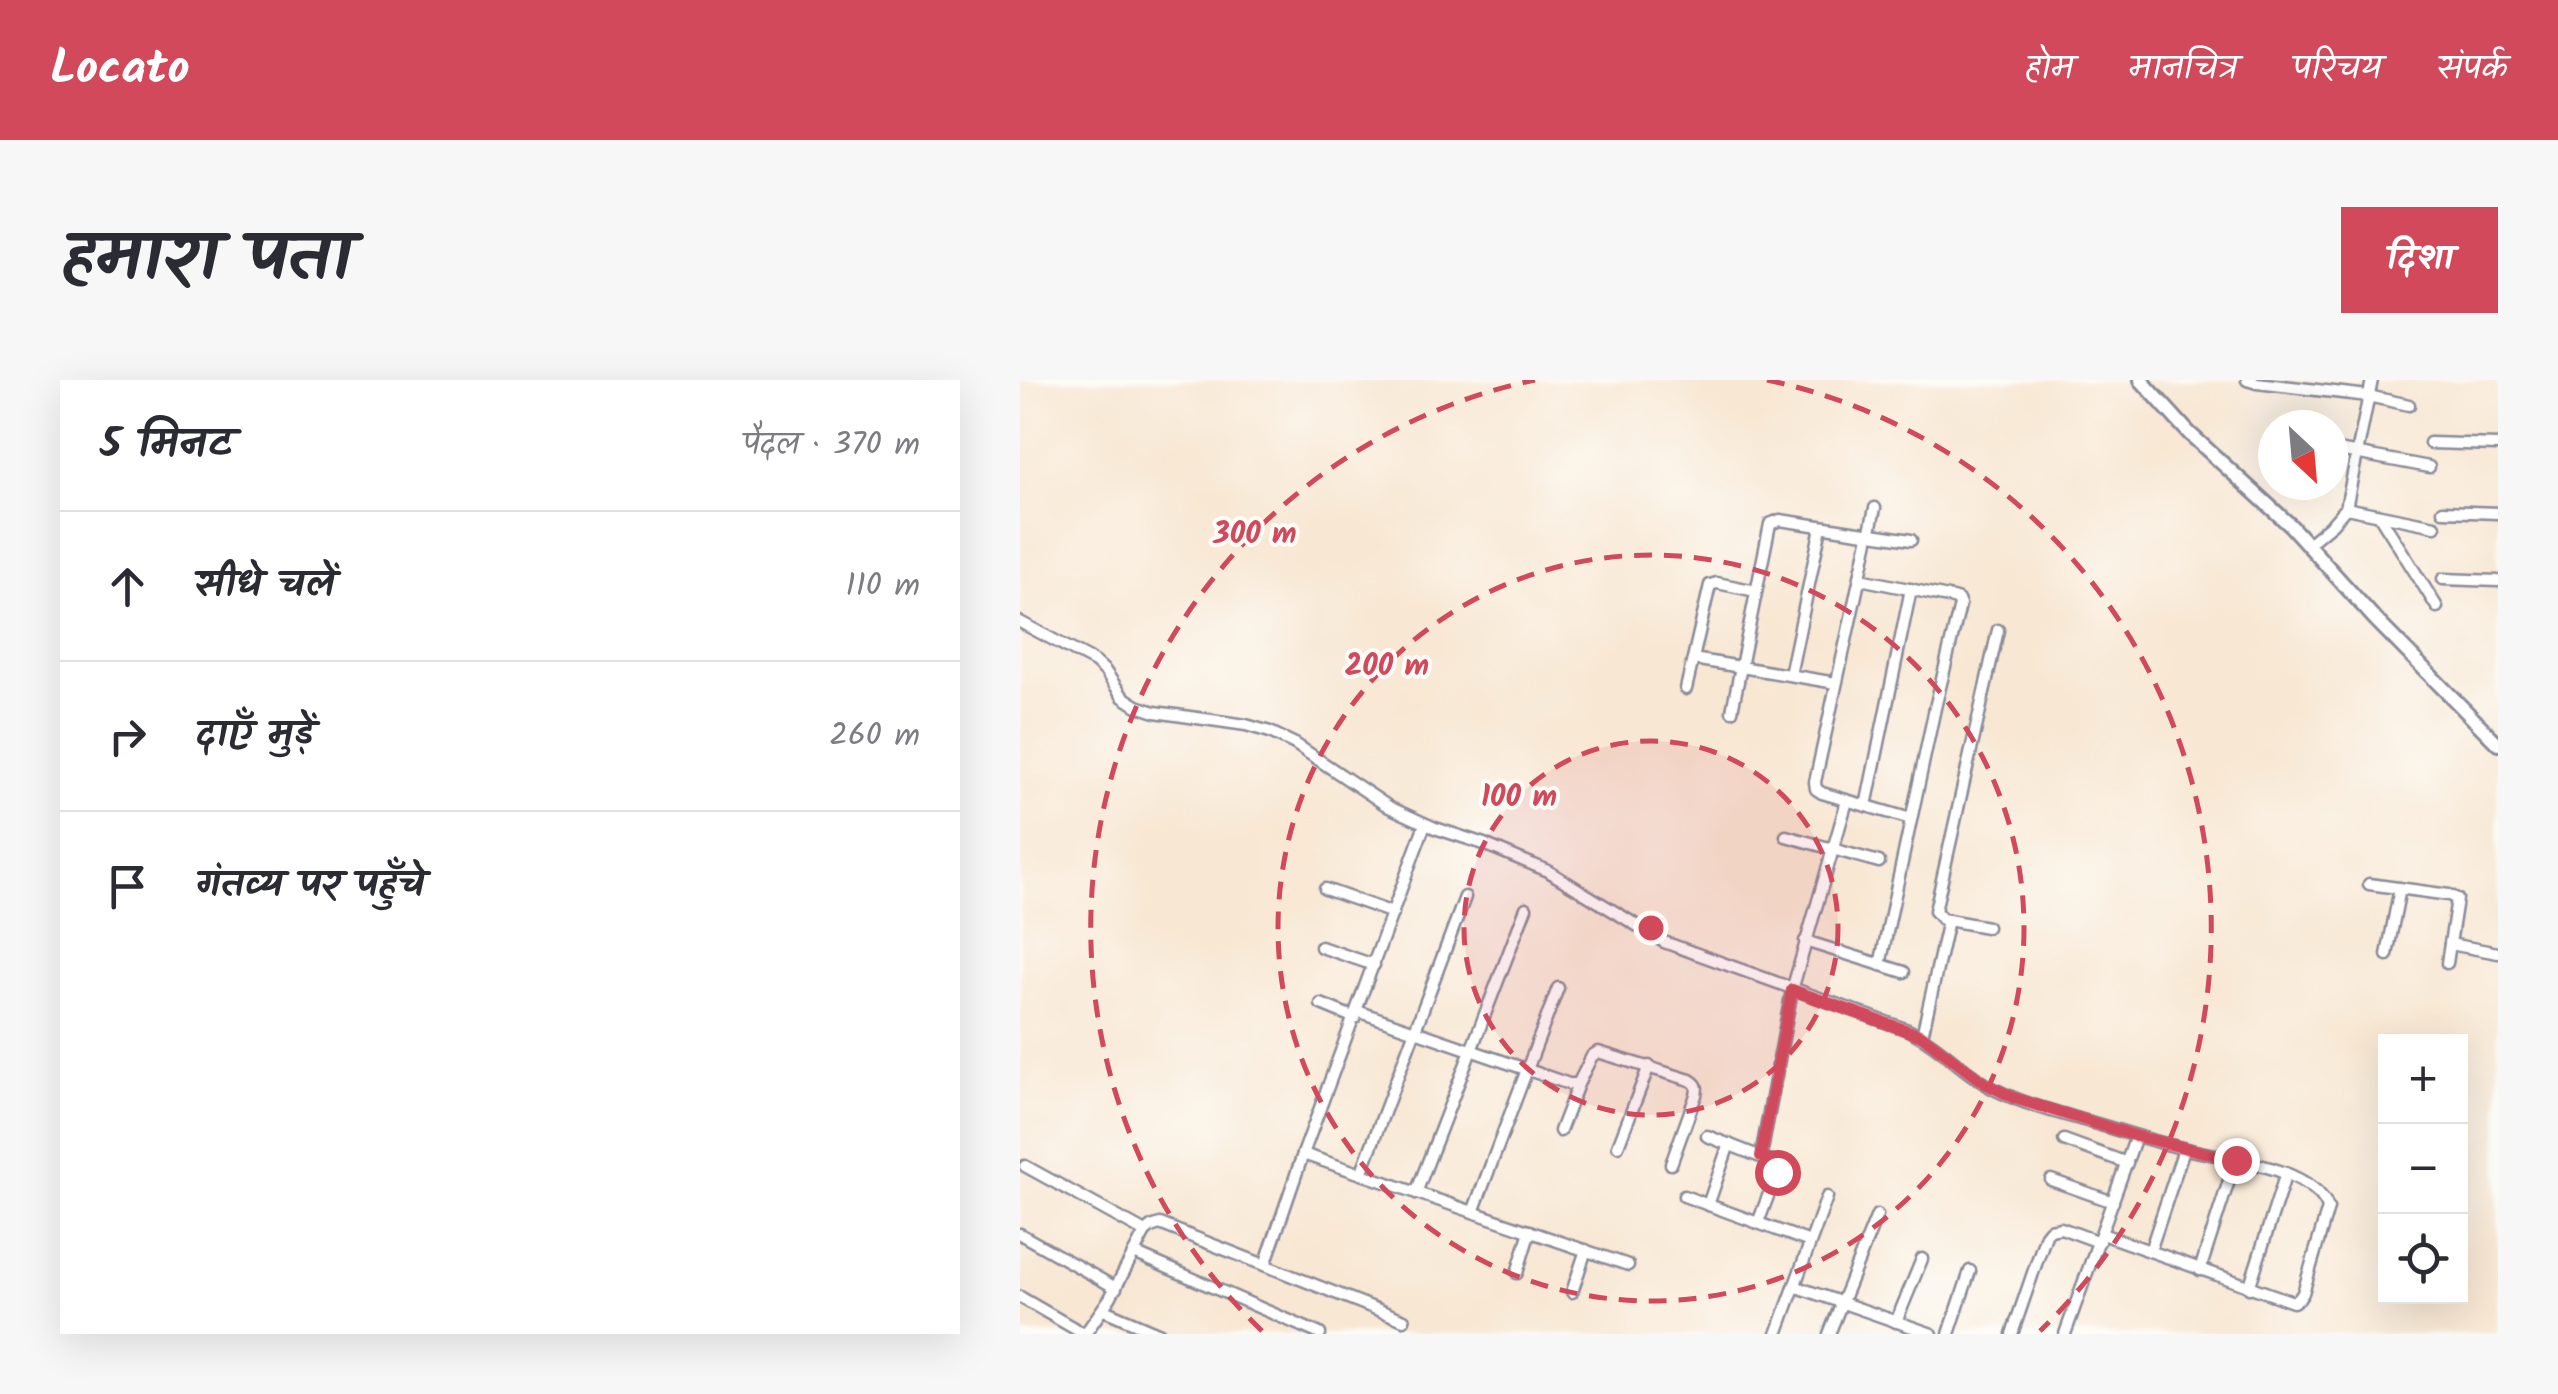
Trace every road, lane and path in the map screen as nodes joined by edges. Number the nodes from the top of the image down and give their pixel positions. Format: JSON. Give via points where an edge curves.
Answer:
{"nodes":[{"id":1,"x":2141,"y":380,"type":"edge"},
{"id":2,"x":2246,"y":380,"type":"edge"},
{"id":3,"x":2372,"y":380,"type":"edge"},
{"id":4,"x":2368,"y":396,"type":"junction"},
{"id":5,"x":2410,"y":405,"type":"dead end"},
{"id":6,"x":2430,"y":443,"type":"dead end"},
{"id":7,"x":2498,"y":445,"type":"edge"},
{"id":8,"x":2348,"y":452,"type":"edge"},
{"id":9,"x":2356,"y":454,"type":"junction"},
{"id":10,"x":2428,"y":467,"type":"dead end"},
{"id":11,"x":1874,"y":508,"type":"dead end"},
{"id":12,"x":2346,"y":508,"type":"junction"},
{"id":13,"x":2443,"y":511,"type":"dead end"},
{"id":14,"x":2498,"y":513,"type":"edge"},
{"id":15,"x":2379,"y":515,"type":"junction"},
{"id":16,"x":2435,"y":526,"type":"dead end"},
{"id":17,"x":1821,"y":527,"type":"junction"},
{"id":18,"x":1870,"y":534,"type":"junction"},
{"id":19,"x":1911,"y":540,"type":"dead end"},
{"id":20,"x":2308,"y":544,"type":"junction"},
{"id":21,"x":1860,"y":578,"type":"junction"},
{"id":22,"x":2443,"y":579,"type":"dead end"},
{"id":23,"x":2498,"y":581,"type":"edge"},
{"id":24,"x":1911,"y":589,"type":"junction"},
{"id":25,"x":1756,"y":591,"type":"junction"},
{"id":26,"x":2437,"y":606,"type":"dead end"},
{"id":27,"x":1020,"y":622,"type":"edge"},
{"id":28,"x":1998,"y":630,"type":"dead end"},
{"id":29,"x":1693,"y":659,"type":"junction"},
{"id":30,"x":1741,"y":667,"type":"junction"},
{"id":31,"x":1790,"y":676,"type":"junction"},
{"id":32,"x":1836,"y":683,"type":"junction"},
{"id":33,"x":1686,"y":689,"type":"dead end"},
{"id":34,"x":1732,"y":711,"type":"dead end"},
{"id":35,"x":2498,"y":744,"type":"edge"},
{"id":36,"x":1847,"y":801,"type":"junction"},
{"id":37,"x":1866,"y":806,"type":"junction"},
{"id":38,"x":1911,"y":819,"type":"junction"},
{"id":39,"x":1425,"y":824,"type":"junction"},
{"id":40,"x":1786,"y":836,"type":"dead end"},
{"id":41,"x":1833,"y":849,"type":"junction"},
{"id":42,"x":1879,"y":862,"type":"dead end"},
{"id":43,"x":2369,"y":884,"type":"dead end"},
{"id":44,"x":1326,"y":888,"type":"dead end"},
{"id":45,"x":2400,"y":888,"type":"junction"},
{"id":46,"x":1465,"y":897,"type":"dead end"},
{"id":47,"x":1526,"y":908,"type":"dead end"},
{"id":48,"x":1393,"y":913,"type":"junction"},
{"id":49,"x":1948,"y":920,"type":"junction"},
{"id":50,"x":1987,"y":927,"type":"dead end"},
{"id":51,"x":1805,"y":941,"type":"junction"},
{"id":52,"x":2450,"y":944,"type":"junction"},
{"id":53,"x":1320,"y":947,"type":"dead end"},
{"id":54,"x":2498,"y":954,"type":"edge"},
{"id":55,"x":2387,"y":955,"type":"dead end"},
{"id":56,"x":2447,"y":962,"type":"dead end"},
{"id":57,"x":1374,"y":964,"type":"junction"},
{"id":58,"x":1880,"y":964,"type":"junction"},
{"id":59,"x":1904,"y":972,"type":"dead end"},
{"id":60,"x":1558,"y":988,"type":"dead end"},
{"id":61,"x":1792,"y":990,"type":"junction"},
{"id":62,"x":1321,"y":1004,"type":"dead end"},
{"id":63,"x":1356,"y":1015,"type":"junction"},
{"id":64,"x":1415,"y":1030,"type":"junction"},
{"id":65,"x":1922,"y":1036,"type":"junction"},
{"id":66,"x":1471,"y":1051,"type":"junction"},
{"id":67,"x":1649,"y":1066,"type":"junction"},
{"id":68,"x":1526,"y":1070,"type":"junction"},
{"id":69,"x":1578,"y":1084,"type":"junction"},
{"id":70,"x":1560,"y":1131,"type":"dead end"},
{"id":71,"x":1707,"y":1136,"type":"dead end"},
{"id":72,"x":2136,"y":1136,"type":"junction"},
{"id":73,"x":2064,"y":1140,"type":"dead end"},
{"id":74,"x":1729,"y":1144,"type":"junction"},
{"id":75,"x":1618,"y":1146,"type":"dead end"},
{"id":76,"x":2184,"y":1149,"type":"junction"},
{"id":77,"x":1303,"y":1154,"type":"junction"},
{"id":78,"x":1761,"y":1156,"type":"junction"},
{"id":79,"x":2236,"y":1160,"type":"junction"},
{"id":80,"x":2126,"y":1163,"type":"junction"},
{"id":81,"x":1672,"y":1164,"type":"dead end"},
{"id":82,"x":1025,"y":1166,"type":"dead end"},
{"id":83,"x":2286,"y":1173,"type":"junction"},
{"id":84,"x":1362,"y":1174,"type":"junction"},
{"id":85,"x":2051,"y":1180,"type":"dead end"},
{"id":86,"x":1416,"y":1193,"type":"junction"},
{"id":87,"x":1684,"y":1196,"type":"dead end"},
{"id":88,"x":1827,"y":1197,"type":"dead end"},
{"id":89,"x":2113,"y":1202,"type":"junction"},
{"id":90,"x":1708,"y":1204,"type":"junction"},
{"id":91,"x":1472,"y":1212,"type":"junction"},
{"id":92,"x":1877,"y":1215,"type":"dead end"},
{"id":93,"x":1758,"y":1223,"type":"junction"},
{"id":94,"x":1530,"y":1231,"type":"junction"},
{"id":95,"x":1146,"y":1232,"type":"junction"},
{"id":96,"x":1020,"y":1234,"type":"edge"},
{"id":97,"x":2100,"y":1238,"type":"junction"},
{"id":98,"x":1810,"y":1242,"type":"junction"},
{"id":99,"x":1586,"y":1250,"type":"junction"},
{"id":100,"x":2150,"y":1252,"type":"junction"},
{"id":101,"x":1134,"y":1254,"type":"junction"},
{"id":102,"x":1922,"y":1259,"type":"dead end"},
{"id":103,"x":1265,"y":1265,"type":"junction"},
{"id":104,"x":1628,"y":1265,"type":"dead end"},
{"id":105,"x":2200,"y":1270,"type":"junction"},
{"id":106,"x":1970,"y":1271,"type":"dead end"},
{"id":107,"x":1517,"y":1273,"type":"dead end"},
{"id":108,"x":1794,"y":1286,"type":"junction"},
{"id":109,"x":1116,"y":1288,"type":"junction"},
{"id":110,"x":2248,"y":1288,"type":"junction"},
{"id":111,"x":1572,"y":1292,"type":"dead end"},
{"id":112,"x":1020,"y":1297,"type":"edge"},
{"id":113,"x":1841,"y":1303,"type":"junction"},
{"id":114,"x":1104,"y":1310,"type":"junction"},
{"id":115,"x":1404,"y":1320,"type":"dead end"},
{"id":116,"x":1896,"y":1322,"type":"junction"},
{"id":117,"x":1085,"y":1334,"type":"edge"},
{"id":118,"x":1160,"y":1334,"type":"edge"},
{"id":119,"x":1320,"y":1334,"type":"edge"},
{"id":120,"x":1777,"y":1334,"type":"edge"},
{"id":121,"x":1829,"y":1334,"type":"edge"},
{"id":122,"x":1932,"y":1334,"type":"edge"},
{"id":123,"x":1949,"y":1334,"type":"edge"},
{"id":124,"x":2012,"y":1334,"type":"edge"},
{"id":125,"x":2065,"y":1334,"type":"edge"}],
"edges":[{"from":1,"to":20,"type":"street"},
{"from":2,"to":4,"type":"street"},
{"from":3,"to":4,"type":"street"},
{"from":4,"to":5,"type":"street"},
{"from":4,"to":9,"type":"street"},
{"from":6,"to":7,"type":"street"},
{"from":8,"to":9,"type":"street"},
{"from":9,"to":10,"type":"street"},
{"from":9,"to":12,"type":"street"},
{"from":11,"to":18,"type":"street"},
{"from":12,"to":15,"type":"street"},
{"from":12,"to":20,"type":"street"},
{"from":13,"to":14,"type":"street"},
{"from":15,"to":16,"type":"street"},
{"from":15,"to":26,"type":"street"},
{"from":17,"to":18,"type":"street"},
{"from":17,"to":25,"type":"street","via":[[1770,524]]},
{"from":17,"to":31,"type":"street"},
{"from":18,"to":19,"type":"street"},
{"from":18,"to":21,"type":"street"},
{"from":20,"to":35,"type":"street"},
{"from":21,"to":24,"type":"street"},
{"from":21,"to":32,"type":"street"},
{"from":22,"to":23,"type":"street"},
{"from":24,"to":37,"type":"street"},
{"from":24,"to":38,"type":"street","via":[[1960,604]]},
{"from":25,"to":29,"type":"street","via":[[1710,586]]},
{"from":25,"to":30,"type":"street"},
{"from":27,"to":39,"type":"street","via":[[1095,662],[1137,706],[1270,732]]},
{"from":28,"to":49,"type":"street","via":[[1936,902],[1937,916]]},
{"from":29,"to":30,"type":"street"},
{"from":29,"to":33,"type":"street"},
{"from":30,"to":31,"type":"street"},
{"from":30,"to":34,"type":"street"},
{"from":31,"to":32,"type":"street"},
{"from":32,"to":36,"type":"street","via":[[1815,782],[1822,793]]},
{"from":36,"to":37,"type":"street"},
{"from":36,"to":41,"type":"street"},
{"from":37,"to":38,"type":"street"},
{"from":38,"to":58,"type":"street"},
{"from":39,"to":48,"type":"street"},
{"from":39,"to":61,"type":"street","via":[[1548,870],[1664,942]]},
{"from":40,"to":41,"type":"street"},
{"from":41,"to":42,"type":"street"},
{"from":41,"to":51,"type":"street"},
{"from":43,"to":45,"type":"street"},
{"from":44,"to":48,"type":"street"},
{"from":45,"to":52,"type":"street","via":[[2457,899]]},
{"from":45,"to":55,"type":"street"},
{"from":46,"to":64,"type":"street"},
{"from":47,"to":66,"type":"street"},
{"from":48,"to":57,"type":"street"},
{"from":49,"to":50,"type":"street"},
{"from":49,"to":65,"type":"street"},
{"from":51,"to":58,"type":"street"},
{"from":51,"to":61,"type":"street"},
{"from":52,"to":54,"type":"street"},
{"from":52,"to":56,"type":"street"},
{"from":53,"to":57,"type":"street"},
{"from":57,"to":63,"type":"street"},
{"from":58,"to":59,"type":"street"},
{"from":60,"to":68,"type":"street"},
{"from":61,"to":65,"type":"street"},
{"from":61,"to":78,"type":"street"},
{"from":62,"to":63,"type":"street"},
{"from":63,"to":64,"type":"street"},
{"from":63,"to":77,"type":"street"},
{"from":64,"to":66,"type":"street"},
{"from":64,"to":84,"type":"street"},
{"from":65,"to":72,"type":"street","via":[[2014,1098]]},
{"from":66,"to":68,"type":"street"},
{"from":66,"to":86,"type":"street"},
{"from":67,"to":69,"type":"street","via":[[1598,1052]]},
{"from":67,"to":75,"type":"street"},
{"from":67,"to":81,"type":"street","via":[[1698,1088]]},
{"from":68,"to":69,"type":"street"},
{"from":68,"to":91,"type":"street"},
{"from":69,"to":70,"type":"street"},
{"from":71,"to":74,"type":"street"},
{"from":72,"to":76,"type":"street"},
{"from":72,"to":80,"type":"street"},
{"from":73,"to":80,"type":"street"},
{"from":74,"to":78,"type":"street"},
{"from":74,"to":90,"type":"street"},
{"from":76,"to":79,"type":"street"},
{"from":76,"to":100,"type":"street"},
{"from":77,"to":84,"type":"street"},
{"from":77,"to":103,"type":"street"},
{"from":78,"to":93,"type":"street","via":[[1779,1167]]},
{"from":79,"to":83,"type":"street"},
{"from":79,"to":105,"type":"street"},
{"from":80,"to":89,"type":"street"},
{"from":82,"to":95,"type":"street"},
{"from":83,"to":110,"type":"street"},
{"from":83,"to":110,"type":"street","via":[[2316,1190],[2328,1208],[2303,1293],[2293,1302]]},
{"from":84,"to":86,"type":"street"},
{"from":85,"to":89,"type":"street"},
{"from":86,"to":91,"type":"street"},
{"from":87,"to":90,"type":"street"},
{"from":88,"to":98,"type":"street"},
{"from":89,"to":97,"type":"street"},
{"from":90,"to":93,"type":"street"},
{"from":91,"to":94,"type":"street"},
{"from":92,"to":113,"type":"street"},
{"from":93,"to":98,"type":"street"},
{"from":94,"to":99,"type":"street"},
{"from":94,"to":107,"type":"street"},
{"from":95,"to":101,"type":"street"},
{"from":95,"to":103,"type":"street","via":[[1160,1224]]},
{"from":96,"to":109,"type":"street"},
{"from":97,"to":100,"type":"street"},
{"from":97,"to":124,"type":"street","via":[[2050,1230]]},
{"from":97,"to":125,"type":"street"},
{"from":98,"to":108,"type":"street"},
{"from":99,"to":104,"type":"street"},
{"from":99,"to":111,"type":"street"},
{"from":100,"to":105,"type":"street"},
{"from":101,"to":109,"type":"street"},
{"from":101,"to":119,"type":"street"},
{"from":102,"to":116,"type":"street"},
{"from":103,"to":115,"type":"street"},
{"from":105,"to":110,"type":"street"},
{"from":106,"to":123,"type":"street"},
{"from":108,"to":113,"type":"street"},
{"from":108,"to":120,"type":"street"},
{"from":109,"to":114,"type":"street"},
{"from":112,"to":117,"type":"street"},
{"from":113,"to":116,"type":"street"},
{"from":113,"to":121,"type":"street"},
{"from":114,"to":117,"type":"street"},
{"from":114,"to":118,"type":"street"},
{"from":116,"to":122,"type":"street"}]}
